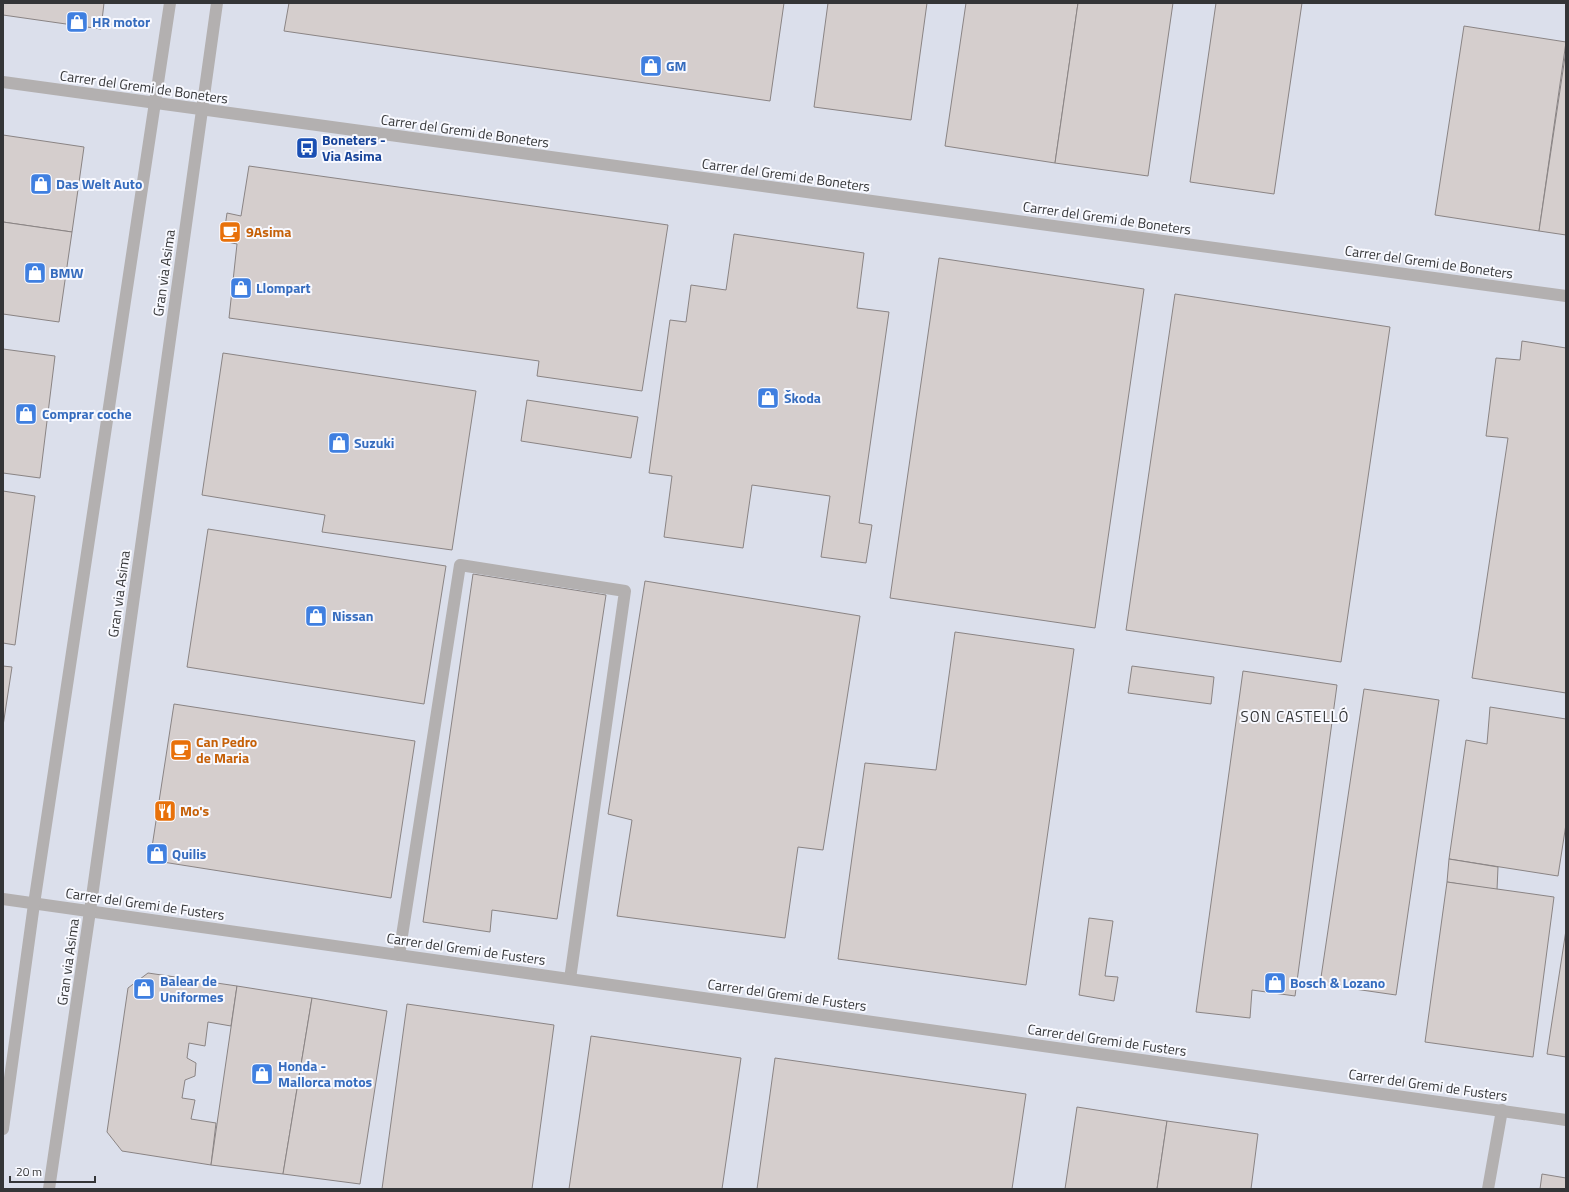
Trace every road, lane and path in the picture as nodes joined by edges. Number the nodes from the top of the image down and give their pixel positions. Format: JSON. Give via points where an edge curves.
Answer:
{"nodes":[{"id":1,"x":170,"y":3,"type":"edge"},
{"id":2,"x":217,"y":3,"type":"edge"},
{"id":3,"x":3,"y":82,"type":"edge"},
{"id":4,"x":155,"y":104,"type":"junction"},
{"id":5,"x":201,"y":110,"type":"junction"},
{"id":6,"x":1566,"y":296,"type":"edge"},
{"id":7,"x":3,"y":899,"type":"edge"},
{"id":8,"x":34,"y":904,"type":"junction"},
{"id":9,"x":90,"y":911,"type":"junction"},
{"id":10,"x":399,"y":955,"type":"junction"},
{"id":11,"x":570,"y":979,"type":"junction"},
{"id":12,"x":1502,"y":1110,"type":"junction"},
{"id":13,"x":1566,"y":1120,"type":"edge"},
{"id":14,"x":3,"y":1129,"type":"edge"},
{"id":15,"x":49,"y":1189,"type":"edge"},
{"id":16,"x":1488,"y":1189,"type":"edge"}],
"edges":[{"from":1,"to":4,"type":"street"},
{"from":2,"to":5,"type":"street","name":"Gran via Asima"},
{"from":3,"to":4,"type":"street","name":"Carrer del Gremi de Boneters"},
{"from":4,"to":5,"type":"street","name":"Carrer del Gremi de Boneters"},
{"from":4,"to":8,"type":"street"},
{"from":5,"to":6,"type":"street","name":"Carrer del Gremi de Boneters"},
{"from":5,"to":9,"type":"street","name":"Gran via Asima"},
{"from":7,"to":8,"type":"street","name":"Carrer del Gremi de Fusters"},
{"from":8,"to":9,"type":"street","name":"Carrer del Gremi de Fusters"},
{"from":8,"to":14,"type":"street"},
{"from":9,"to":10,"type":"street","name":"Carrer del Gremi de Fusters"},
{"from":9,"to":15,"type":"street","name":"Gran via Asima"},
{"from":10,"to":11,"type":"street","name":"Carrer del Gremi de Fusters"},
{"from":10,"to":11,"type":"street","via":[[460,565],[625,591]]},
{"from":11,"to":12,"type":"street","name":"Carrer del Gremi de Fusters"},
{"from":12,"to":13,"type":"street","name":"Carrer del Gremi de Fusters"},
{"from":12,"to":16,"type":"street"}]}
